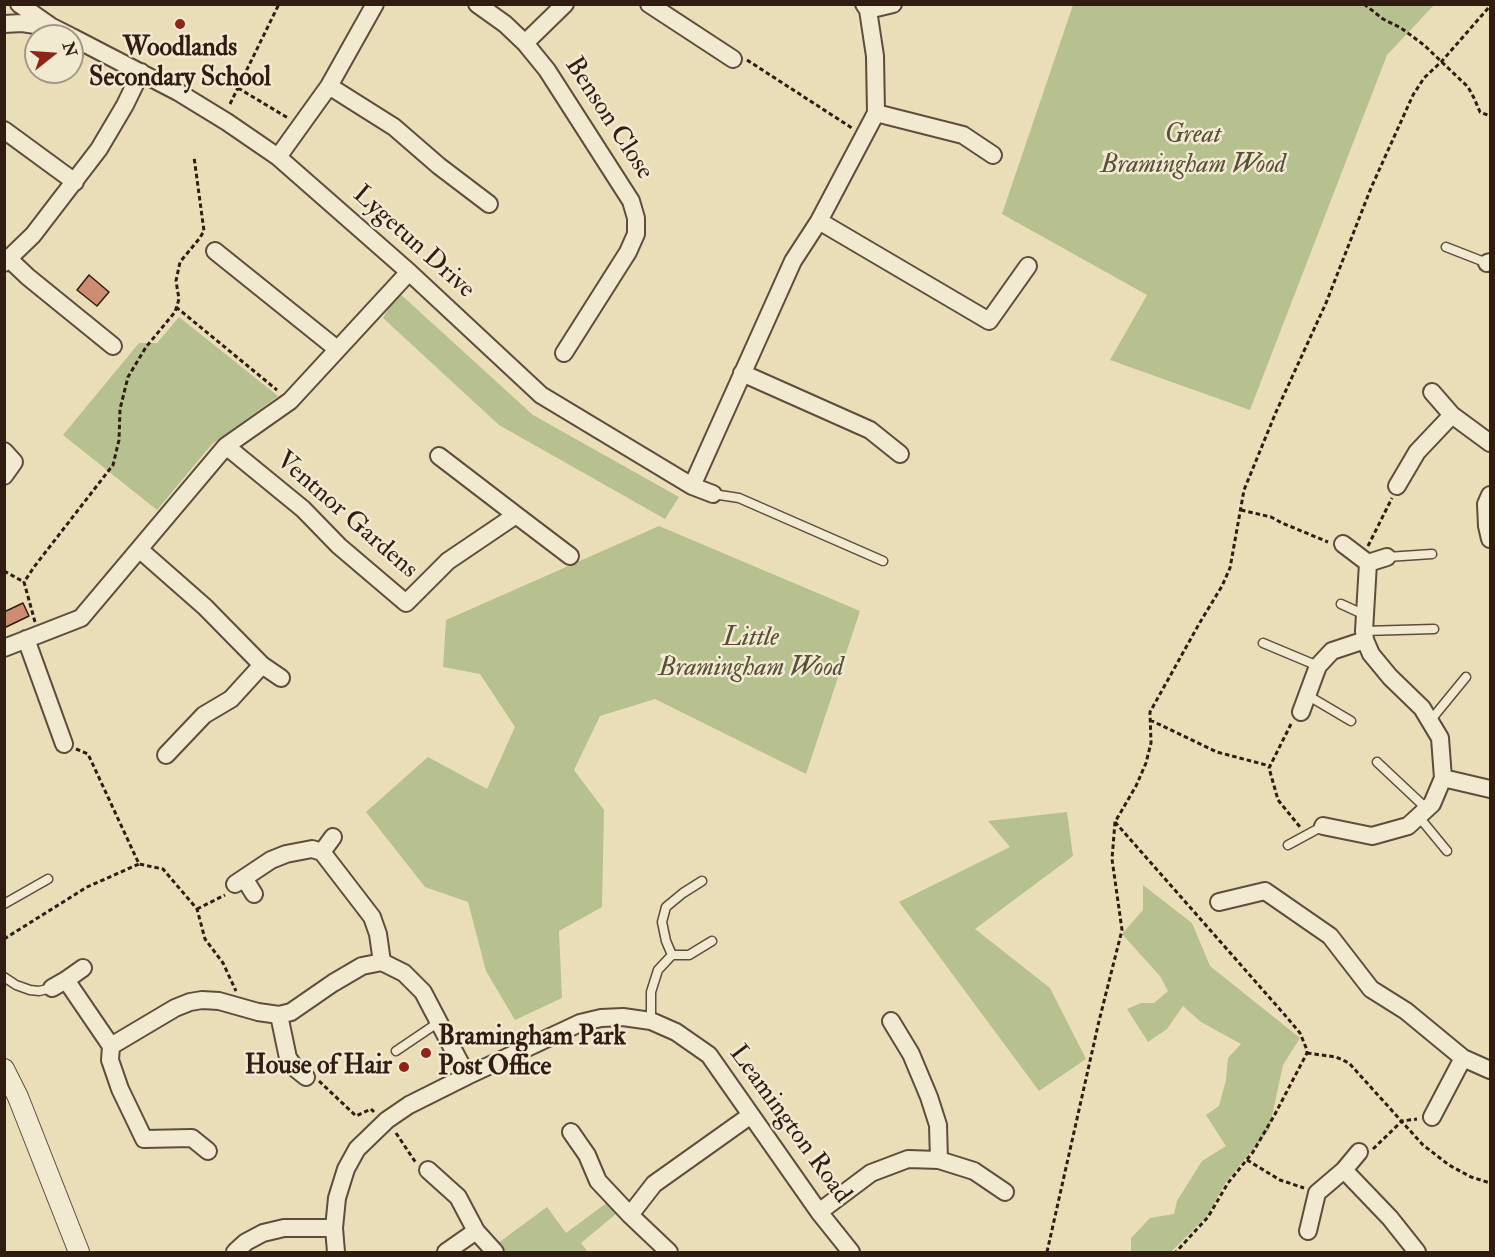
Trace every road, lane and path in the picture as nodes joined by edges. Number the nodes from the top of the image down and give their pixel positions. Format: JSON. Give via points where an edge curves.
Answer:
{"nodes":[{"id":1,"x":19,"y":4,"type":"edge"},
{"id":2,"x":279,"y":4,"type":"edge"},
{"id":3,"x":375,"y":4,"type":"edge"},
{"id":4,"x":477,"y":4,"type":"edge"},
{"id":5,"x":565,"y":4,"type":"edge"},
{"id":6,"x":649,"y":4,"type":"edge"},
{"id":7,"x":893,"y":4,"type":"edge"},
{"id":8,"x":1364,"y":4,"type":"edge"},
{"id":9,"x":1491,"y":6,"type":"edge"},
{"id":10,"x":866,"y":7,"type":"edge"},
{"id":11,"x":4,"y":24,"type":"edge"},
{"id":12,"x":30,"y":24,"type":"edge"},
{"id":13,"x":48,"y":24,"type":"edge"},
{"id":14,"x":84,"y":43,"type":"edge"},
{"id":15,"x":525,"y":43,"type":"junction"},
{"id":16,"x":733,"y":59,"type":"joint"},
{"id":17,"x":1442,"y":61,"type":"junction"},
{"id":18,"x":141,"y":72,"type":"junction"},
{"id":19,"x":330,"y":86,"type":"junction"},
{"id":20,"x":238,"y":88,"type":"junction"},
{"id":21,"x":230,"y":104,"type":"dead end"},
{"id":22,"x":876,"y":113,"type":"junction"},
{"id":23,"x":1491,"y":116,"type":"edge"},
{"id":24,"x":300,"y":125,"type":"junction"},
{"id":25,"x":4,"y":130,"type":"edge"},
{"id":26,"x":864,"y":136,"type":"junction"},
{"id":27,"x":993,"y":155,"type":"dead end"},
{"id":28,"x":194,"y":157,"type":"dead end"},
{"id":29,"x":278,"y":157,"type":"junction"},
{"id":30,"x":75,"y":182,"type":"junction"},
{"id":31,"x":489,"y":204,"type":"dead end"},
{"id":32,"x":819,"y":221,"type":"junction"},
{"id":33,"x":1446,"y":247,"type":"dead end"},
{"id":34,"x":215,"y":251,"type":"dead end"},
{"id":35,"x":7,"y":261,"type":"edge"},
{"id":36,"x":1489,"y":263,"type":"edge"},
{"id":37,"x":1028,"y":266,"type":"dead end"},
{"id":38,"x":409,"y":272,"type":"junction"},
{"id":39,"x":176,"y":307,"type":"junction"},
{"id":40,"x":113,"y":346,"type":"dead end"},
{"id":41,"x":337,"y":349,"type":"junction"},
{"id":42,"x":564,"y":353,"type":"dead end"},
{"id":43,"x":742,"y":373,"type":"junction"},
{"id":44,"x":1432,"y":393,"type":"dead end"},
{"id":45,"x":290,"y":401,"type":"junction"},
{"id":46,"x":1452,"y":415,"type":"junction"},
{"id":47,"x":1491,"y":443,"type":"edge"},
{"id":48,"x":226,"y":446,"type":"junction"},
{"id":49,"x":4,"y":451,"type":"edge"},
{"id":50,"x":900,"y":454,"type":"dead end"},
{"id":51,"x":439,"y":456,"type":"dead end"},
{"id":52,"x":4,"y":476,"type":"edge"},
{"id":53,"x":692,"y":486,"type":"junction"},
{"id":54,"x":1398,"y":486,"type":"joint"},
{"id":55,"x":713,"y":494,"type":"joint"},
{"id":56,"x":1491,"y":495,"type":"edge"},
{"id":57,"x":1241,"y":510,"type":"junction"},
{"id":58,"x":516,"y":515,"type":"junction"},
{"id":59,"x":1491,"y":539,"type":"edge"},
{"id":60,"x":1343,"y":544,"type":"joint"},
{"id":61,"x":139,"y":549,"type":"junction"},
{"id":62,"x":1432,"y":554,"type":"dead end"},
{"id":63,"x":570,"y":556,"type":"dead end"},
{"id":64,"x":1387,"y":557,"type":"joint"},
{"id":65,"x":883,"y":561,"type":"dead end"},
{"id":66,"x":1365,"y":561,"type":"junction"},
{"id":67,"x":4,"y":571,"type":"edge"},
{"id":68,"x":24,"y":582,"type":"junction"},
{"id":69,"x":1341,"y":604,"type":"dead end"},
{"id":70,"x":1365,"y":628,"type":"junction"},
{"id":71,"x":1434,"y":629,"type":"dead end"},
{"id":72,"x":32,"y":637,"type":"junction"},
{"id":73,"x":1263,"y":643,"type":"dead end"},
{"id":74,"x":4,"y":648,"type":"edge"},
{"id":75,"x":262,"y":665,"type":"junction"},
{"id":76,"x":1318,"y":666,"type":"junction"},
{"id":77,"x":1466,"y":677,"type":"dead end"},
{"id":78,"x":281,"y":678,"type":"dead end"},
{"id":79,"x":1307,"y":695,"type":"junction"},
{"id":80,"x":1301,"y":712,"type":"joint"},
{"id":81,"x":1150,"y":720,"type":"junction"},
{"id":82,"x":1430,"y":721,"type":"junction"},
{"id":83,"x":1351,"y":722,"type":"dead end"},
{"id":84,"x":64,"y":744,"type":"joint"},
{"id":85,"x":166,"y":754,"type":"dead end"},
{"id":86,"x":1377,"y":762,"type":"dead end"},
{"id":87,"x":1270,"y":766,"type":"junction"},
{"id":88,"x":1443,"y":778,"type":"junction"},
{"id":89,"x":1491,"y":789,"type":"edge"},
{"id":90,"x":1423,"y":813,"type":"junction"},
{"id":91,"x":1114,"y":822,"type":"junction"},
{"id":92,"x":1323,"y":826,"type":"joint"},
{"id":93,"x":1307,"y":835,"type":"junction"},
{"id":94,"x":333,"y":837,"type":"dead end"},
{"id":95,"x":1288,"y":845,"type":"dead end"},
{"id":96,"x":1447,"y":851,"type":"dead end"},
{"id":97,"x":322,"y":852,"type":"junction"},
{"id":98,"x":139,"y":864,"type":"junction"},
{"id":99,"x":48,"y":879,"type":"dead end"},
{"id":100,"x":239,"y":881,"type":"junction"},
{"id":101,"x":702,"y":881,"type":"dead end"},
{"id":102,"x":254,"y":894,"type":"dead end"},
{"id":103,"x":1219,"y":902,"type":"dead end"},
{"id":104,"x":4,"y":904,"type":"edge"},
{"id":105,"x":197,"y":909,"type":"junction"},
{"id":106,"x":4,"y":939,"type":"edge"},
{"id":107,"x":712,"y":941,"type":"dead end"},
{"id":108,"x":672,"y":955,"type":"junction"},
{"id":109,"x":382,"y":962,"type":"junction"},
{"id":110,"x":83,"y":968,"type":"dead end"},
{"id":111,"x":4,"y":977,"type":"edge"},
{"id":112,"x":59,"y":984,"type":"junction"},
{"id":113,"x":243,"y":1007,"type":"junction"},
{"id":114,"x":279,"y":1015,"type":"junction"},
{"id":115,"x":651,"y":1021,"type":"junction"},
{"id":116,"x":891,"y":1021,"type":"dead end"},
{"id":117,"x":439,"y":1022,"type":"junction"},
{"id":118,"x":111,"y":1046,"type":"junction"},
{"id":119,"x":396,"y":1051,"type":"dead end"},
{"id":120,"x":1307,"y":1053,"type":"junction"},
{"id":121,"x":1463,"y":1058,"type":"junction"},
{"id":122,"x":4,"y":1068,"type":"edge"},
{"id":123,"x":1491,"y":1070,"type":"edge"},
{"id":124,"x":467,"y":1076,"type":"junction"},
{"id":125,"x":306,"y":1077,"type":"dead end"},
{"id":126,"x":11,"y":1100,"type":"edge"},
{"id":127,"x":751,"y":1115,"type":"junction"},
{"id":128,"x":1432,"y":1117,"type":"dead end"},
{"id":129,"x":1402,"y":1121,"type":"junction"},
{"id":130,"x":571,"y":1132,"type":"dead end"},
{"id":131,"x":208,"y":1151,"type":"dead end"},
{"id":132,"x":1359,"y":1152,"type":"joint"},
{"id":133,"x":939,"y":1160,"type":"junction"},
{"id":134,"x":1246,"y":1160,"type":"junction"},
{"id":135,"x":428,"y":1170,"type":"dead end"},
{"id":136,"x":1344,"y":1170,"type":"junction"},
{"id":137,"x":1491,"y":1183,"type":"edge"},
{"id":138,"x":1005,"y":1192,"type":"dead end"},
{"id":139,"x":1317,"y":1193,"type":"junction"},
{"id":140,"x":819,"y":1212,"type":"junction"},
{"id":141,"x":630,"y":1215,"type":"junction"},
{"id":142,"x":334,"y":1228,"type":"junction"},
{"id":143,"x":476,"y":1231,"type":"junction"},
{"id":144,"x":1308,"y":1232,"type":"dead end"},
{"id":145,"x":79,"y":1252,"type":"edge"},
{"id":146,"x":235,"y":1252,"type":"edge"},
{"id":147,"x":336,"y":1252,"type":"edge"},
{"id":148,"x":446,"y":1252,"type":"edge"},
{"id":149,"x":495,"y":1252,"type":"edge"},
{"id":150,"x":669,"y":1252,"type":"edge"},
{"id":151,"x":850,"y":1252,"type":"edge"},
{"id":152,"x":1047,"y":1252,"type":"edge"},
{"id":153,"x":1176,"y":1252,"type":"edge"},
{"id":154,"x":1417,"y":1252,"type":"edge"}],
"edges":[{"from":1,"to":13,"type":"street"},
{"from":2,"to":20,"type":"path"},
{"from":3,"to":19,"type":"street"},
{"from":4,"to":15,"type":"street","name":"Benson Close"},
{"from":5,"to":15,"type":"street"},
{"from":6,"to":16,"type":"street"},
{"from":7,"to":10,"type":"street"},
{"from":8,"to":17,"type":"path"},
{"from":9,"to":17,"type":"path"},
{"from":10,"to":22,"type":"street","via":[[875,56]]},
{"from":11,"to":12,"type":"street"},
{"from":14,"to":18,"type":"street","name":"Lygetun Drive"},
{"from":15,"to":42,"type":"street","name":"Benson Close","via":[[632,201],[636,218],[636,234],[628,252]]},
{"from":16,"to":26,"type":"path","via":[[748,60]]},
{"from":17,"to":23,"type":"path","via":[[1468,87],[1480,112]]},
{"from":17,"to":57,"type":"path","via":[[1413,95],[1384,159],[1244,490]]},
{"from":18,"to":29,"type":"street","name":"Lygetun Drive"},
{"from":18,"to":30,"type":"street","via":[[99,149]]},
{"from":19,"to":24,"type":"street"},
{"from":19,"to":31,"type":"street","via":[[394,127]]},
{"from":20,"to":21,"type":"path"},
{"from":20,"to":24,"type":"path"},
{"from":22,"to":26,"type":"street"},
{"from":22,"to":27,"type":"street","via":[[963,135]]},
{"from":24,"to":29,"type":"street"},
{"from":25,"to":30,"type":"street"},
{"from":26,"to":32,"type":"street"},
{"from":28,"to":39,"type":"path","via":[[204,231],[180,262]]},
{"from":29,"to":38,"type":"street","name":"Lygetun Drive"},
{"from":30,"to":35,"type":"street"},
{"from":32,"to":37,"type":"street","via":[[989,321]]},
{"from":32,"to":43,"type":"street","via":[[793,261]]},
{"from":33,"to":36,"type":"lane"},
{"from":34,"to":41,"type":"street"},
{"from":35,"to":40,"type":"street"},
{"from":38,"to":41,"type":"street","name":"Ventnor Gardens"},
{"from":38,"to":53,"type":"street","name":"Lygetun Drive","via":[[541,395]]},
{"from":39,"to":45,"type":"path"},
{"from":39,"to":68,"type":"path","via":[[128,377],[113,465]]},
{"from":41,"to":45,"type":"street","name":"Ventnor Gardens"},
{"from":43,"to":50,"type":"street","via":[[870,430]]},
{"from":43,"to":53,"type":"street"},
{"from":44,"to":46,"type":"street"},
{"from":45,"to":48,"type":"street","name":"Ventnor Gardens"},
{"from":46,"to":47,"type":"street"},
{"from":46,"to":54,"type":"street","via":[[1417,452]]},
{"from":48,"to":58,"type":"street","name":"Ventnor Gardens","via":[[303,509],[339,546],[406,603],[448,561]]},
{"from":48,"to":61,"type":"street","name":"Ventnor Gardens"},
{"from":49,"to":52,"type":"street","via":[[14,462]]},
{"from":51,"to":58,"type":"street"},
{"from":53,"to":55,"type":"street","name":"Lygetun Drive"},
{"from":54,"to":66,"type":"path"},
{"from":55,"to":65,"type":"lane","via":[[739,498]]},
{"from":56,"to":59,"type":"street","via":[[1486,504]]},
{"from":57,"to":60,"type":"path","via":[[1271,517],[1335,545]]},
{"from":57,"to":81,"type":"path","via":[[1230,568],[1150,712]]},
{"from":58,"to":63,"type":"street"},
{"from":60,"to":66,"type":"street"},
{"from":61,"to":72,"type":"street","name":"Ventnor Gardens","via":[[81,618]]},
{"from":61,"to":75,"type":"street","via":[[205,607]]},
{"from":62,"to":64,"type":"lane"},
{"from":64,"to":66,"type":"street"},
{"from":66,"to":70,"type":"street"},
{"from":67,"to":68,"type":"path"},
{"from":68,"to":72,"type":"path"},
{"from":69,"to":70,"type":"lane"},
{"from":70,"to":71,"type":"lane"},
{"from":70,"to":76,"type":"street"},
{"from":70,"to":82,"type":"street","via":[[1371,654]]},
{"from":72,"to":74,"type":"street","name":"Ventnor Gardens"},
{"from":72,"to":84,"type":"street"},
{"from":73,"to":76,"type":"lane"},
{"from":75,"to":78,"type":"street"},
{"from":75,"to":85,"type":"street","via":[[231,699],[204,715]]},
{"from":76,"to":79,"type":"street"},
{"from":77,"to":82,"type":"lane"},
{"from":79,"to":80,"type":"street"},
{"from":79,"to":83,"type":"lane"},
{"from":80,"to":87,"type":"path"},
{"from":81,"to":87,"type":"path","via":[[1217,752]]},
{"from":81,"to":91,"type":"path","via":[[1146,763]]},
{"from":82,"to":88,"type":"street","via":[[1440,738]]},
{"from":84,"to":98,"type":"path","via":[[88,754]]},
{"from":86,"to":90,"type":"lane"},
{"from":87,"to":93,"type":"path","via":[[1278,800]]},
{"from":88,"to":89,"type":"street"},
{"from":88,"to":90,"type":"street","via":[[1432,804]]},
{"from":90,"to":92,"type":"street","via":[[1408,826],[1372,836]]},
{"from":90,"to":96,"type":"lane"},
{"from":91,"to":120,"type":"path","via":[[1300,1033]]},
{"from":91,"to":152,"type":"path","via":[[1112,859],[1122,930]]},
{"from":92,"to":93,"type":"lane"},
{"from":93,"to":95,"type":"lane"},
{"from":94,"to":97,"type":"street"},
{"from":97,"to":100,"type":"street","via":[[312,849],[286,854]]},
{"from":97,"to":109,"type":"street","via":[[372,917]]},
{"from":98,"to":105,"type":"path","via":[[163,869]]},
{"from":98,"to":106,"type":"path","via":[[87,887]]},
{"from":99,"to":104,"type":"lane"},
{"from":100,"to":102,"type":"street"},
{"from":100,"to":105,"type":"path","via":[[233,890]]},
{"from":101,"to":108,"type":"lane","via":[[666,907],[662,922]]},
{"from":103,"to":121,"type":"street","via":[[1265,891],[1330,936],[1371,989],[1406,1011]]},
{"from":105,"to":113,"type":"path","via":[[205,939],[223,963]]},
{"from":107,"to":108,"type":"lane","via":[[690,955]]},
{"from":108,"to":115,"type":"lane","via":[[658,970],[651,992]]},
{"from":109,"to":114,"type":"street","via":[[362,966],[291,1012]]},
{"from":109,"to":117,"type":"street","via":[[404,973],[423,992]]},
{"from":110,"to":112,"type":"street"},
{"from":111,"to":112,"type":"lane","via":[[30,990]]},
{"from":112,"to":118,"type":"street"},
{"from":113,"to":114,"type":"street"},
{"from":113,"to":118,"type":"street","via":[[219,1001],[190,1002]]},
{"from":114,"to":125,"type":"street","via":[[288,1058]]},
{"from":115,"to":124,"type":"street","name":"Leamington Road","via":[[623,1017],[580,1023]]},
{"from":115,"to":127,"type":"street","name":"Leamington Road","via":[[676,1032],[708,1055]]},
{"from":116,"to":133,"type":"street","via":[[929,1096],[938,1125]]},
{"from":117,"to":119,"type":"lane"},
{"from":117,"to":124,"type":"street"},
{"from":118,"to":131,"type":"street","via":[[110,1060],[120,1089],[144,1139],[192,1138]]},
{"from":120,"to":129,"type":"path","via":[[1349,1063]]},
{"from":120,"to":134,"type":"path"},
{"from":121,"to":123,"type":"street"},
{"from":121,"to":128,"type":"street"},
{"from":122,"to":126,"type":"street"},
{"from":124,"to":142,"type":"street","name":"Leamington Road","via":[[387,1120],[357,1149],[337,1198]]},
{"from":126,"to":145,"type":"street"},
{"from":127,"to":140,"type":"street","name":"Leamington Road"},
{"from":127,"to":141,"type":"street","via":[[654,1184]]},
{"from":129,"to":132,"type":"path","via":[[1366,1155]]},
{"from":129,"to":137,"type":"path","via":[[1449,1166]]},
{"from":130,"to":141,"type":"street","via":[[598,1181]]},
{"from":132,"to":136,"type":"street"},
{"from":133,"to":138,"type":"street","via":[[974,1171]]},
{"from":133,"to":140,"type":"street","via":[[908,1159],[871,1173]]},
{"from":134,"to":139,"type":"path","via":[[1280,1180]]},
{"from":134,"to":153,"type":"path","via":[[1208,1217]]},
{"from":135,"to":143,"type":"street","via":[[458,1197]]},
{"from":136,"to":139,"type":"street"},
{"from":136,"to":154,"type":"street"},
{"from":139,"to":144,"type":"street"},
{"from":140,"to":151,"type":"street","name":"Leamington Road"},
{"from":141,"to":150,"type":"street"},
{"from":142,"to":146,"type":"street","via":[[284,1228],[263,1233]]},
{"from":142,"to":147,"type":"street","name":"Leamington Road"},
{"from":143,"to":148,"type":"street"},
{"from":143,"to":149,"type":"street"}]}
